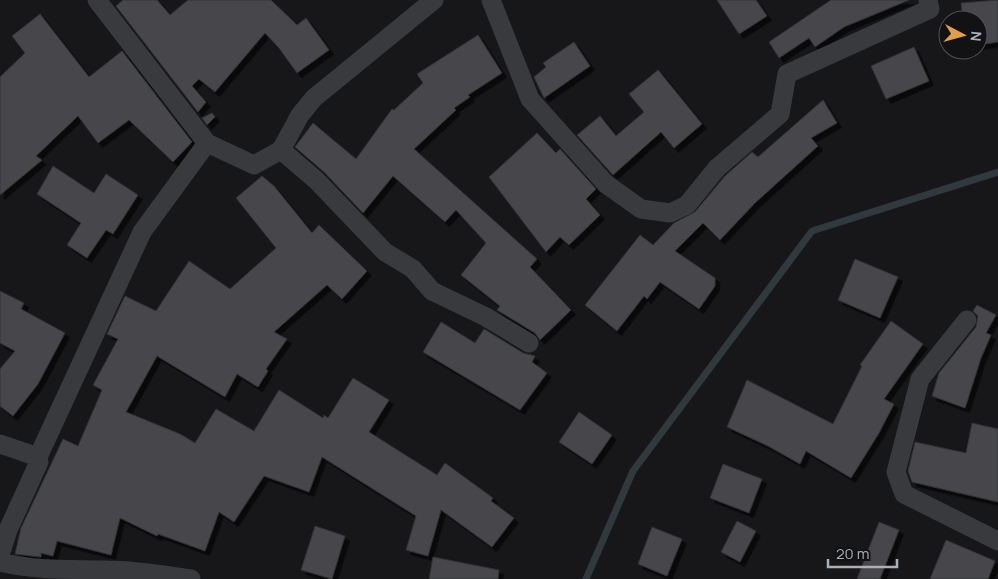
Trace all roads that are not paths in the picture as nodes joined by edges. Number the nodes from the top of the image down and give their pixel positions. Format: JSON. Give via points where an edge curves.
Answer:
{"nodes":[{"id":1,"x":97,"y":0,"type":"edge"},
{"id":2,"x":434,"y":0,"type":"edge"},
{"id":3,"x":491,"y":0,"type":"edge"},
{"id":4,"x":928,"y":0,"type":"edge"},
{"id":5,"x":207,"y":143,"type":"junction"},
{"id":6,"x":281,"y":150,"type":"junction"},
{"id":7,"x":967,"y":320,"type":"dead end"},
{"id":8,"x":528,"y":343,"type":"dead end"},
{"id":9,"x":0,"y":444,"type":"edge"},
{"id":10,"x":38,"y":457,"type":"junction"},
{"id":11,"x":998,"y":541,"type":"edge"},
{"id":12,"x":0,"y":555,"type":"edge"},
{"id":13,"x":0,"y":562,"type":"edge"},
{"id":14,"x":191,"y":579,"type":"edge"}],
"edges":[{"from":1,"to":5,"type":"street"},
{"from":2,"to":6,"type":"street","via":[[314,98],[300,115]]},
{"from":3,"to":4,"type":"street","via":[[530,99],[606,184],[641,209],[670,214],[687,205],[716,168],[780,114],[787,74],[930,9]]},
{"from":5,"to":6,"type":"street","via":[[254,165]]},
{"from":5,"to":10,"type":"street","via":[[142,232]]},
{"from":6,"to":8,"type":"street","via":[[316,180],[385,252],[413,269],[432,291],[486,317]]},
{"from":7,"to":11,"type":"street","via":[[920,379],[896,472],[904,494]]},
{"from":9,"to":10,"type":"street"},
{"from":10,"to":12,"type":"street","via":[[39,462]]},
{"from":13,"to":14,"type":"street","via":[[58,571],[108,570]]}]}
